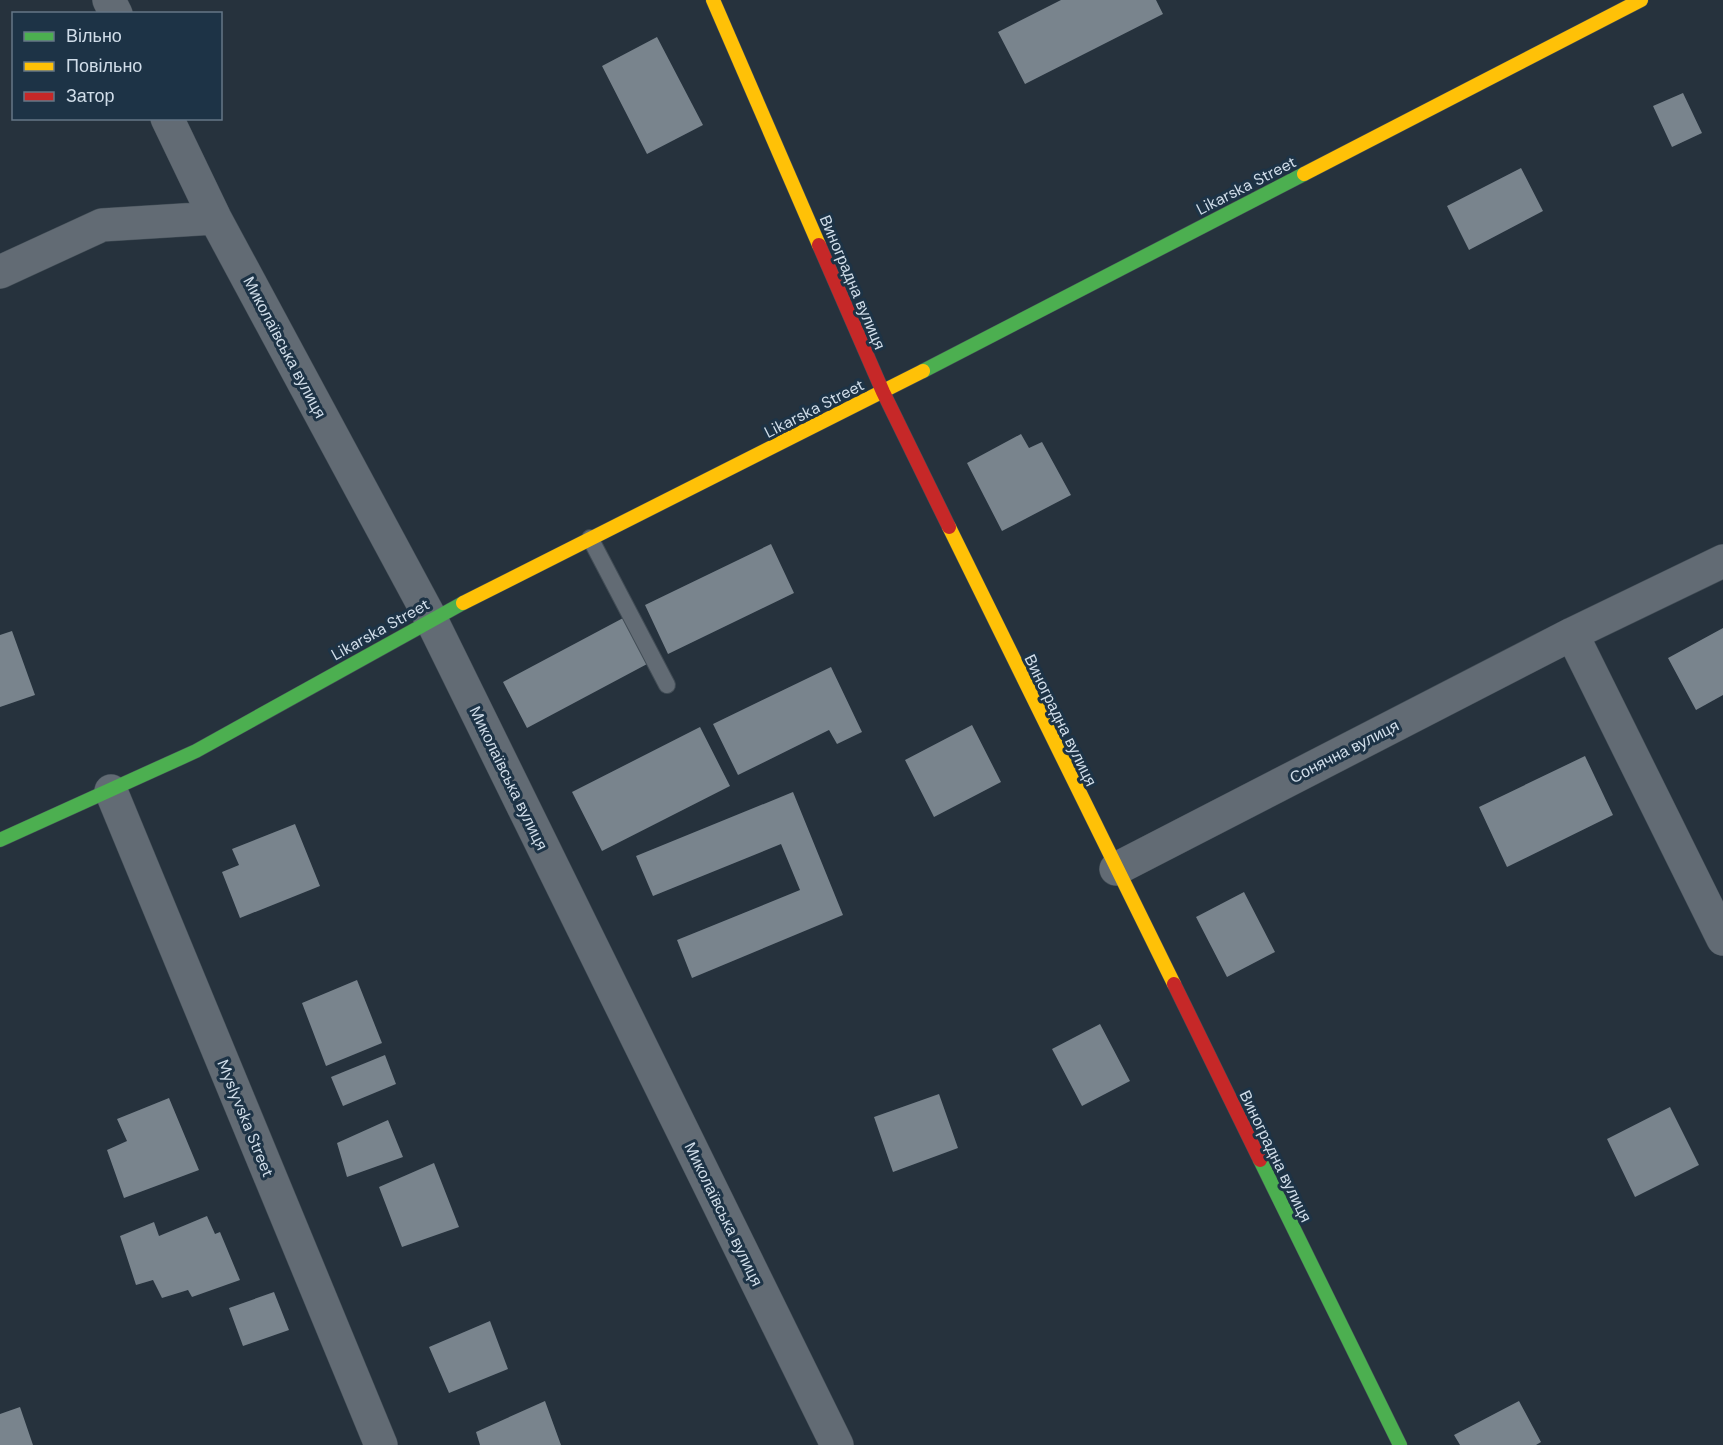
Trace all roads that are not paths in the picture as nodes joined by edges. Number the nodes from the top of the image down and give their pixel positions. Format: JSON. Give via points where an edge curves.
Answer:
{"nodes":[{"id":1,"x":713,"y":0,"type":"edge"},
{"id":2,"x":1629,"y":3,"type":"edge"},
{"id":3,"x":168,"y":120,"type":"edge"},
{"id":4,"x":215,"y":218,"type":"junction"},
{"id":5,"x":0,"y":272,"type":"edge"},
{"id":6,"x":883,"y":392,"type":"junction"},
{"id":7,"x":590,"y":538,"type":"junction"},
{"id":8,"x":1723,"y":561,"type":"edge"},
{"id":9,"x":431,"y":619,"type":"junction"},
{"id":10,"x":1572,"y":634,"type":"junction"},
{"id":11,"x":667,"y":685,"type":"dead end"},
{"id":12,"x":111,"y":791,"type":"junction"},
{"id":13,"x":0,"y":840,"type":"edge"},
{"id":14,"x":1116,"y":868,"type":"junction"},
{"id":15,"x":1723,"y":939,"type":"edge"},
{"id":16,"x":381,"y":1445,"type":"edge"},
{"id":17,"x":837,"y":1445,"type":"edge"},
{"id":18,"x":1400,"y":1445,"type":"edge"}],
"edges":[{"from":1,"to":6,"type":"street","name":"Виноградна вулиця"},
{"from":2,"to":6,"type":"street","name":"Likarska Street"},
{"from":3,"to":4,"type":"street","name":"Миколаївська вулиця"},
{"from":4,"to":5,"type":"street","via":[[102,225]]},
{"from":4,"to":9,"type":"street","name":"Миколаївська вулиця"},
{"from":6,"to":7,"type":"street","name":"Likarska Street"},
{"from":6,"to":14,"type":"street","name":"Виноградна вулиця"},
{"from":7,"to":9,"type":"street","name":"Likarska Street"},
{"from":7,"to":11,"type":"lane"},
{"from":8,"to":10,"type":"street","name":"Сонячна вулиця"},
{"from":9,"to":12,"type":"street","name":"Likarska Street","via":[[196,751]]},
{"from":9,"to":17,"type":"street","name":"Миколаївська вулиця"},
{"from":10,"to":14,"type":"street","name":"Сонячна вулиця"},
{"from":10,"to":15,"type":"street"},
{"from":12,"to":13,"type":"street","name":"Likarska Street"},
{"from":12,"to":16,"type":"street","name":"Myslyvska Street"},
{"from":14,"to":18,"type":"street","name":"Виноградна вулиця"}]}
